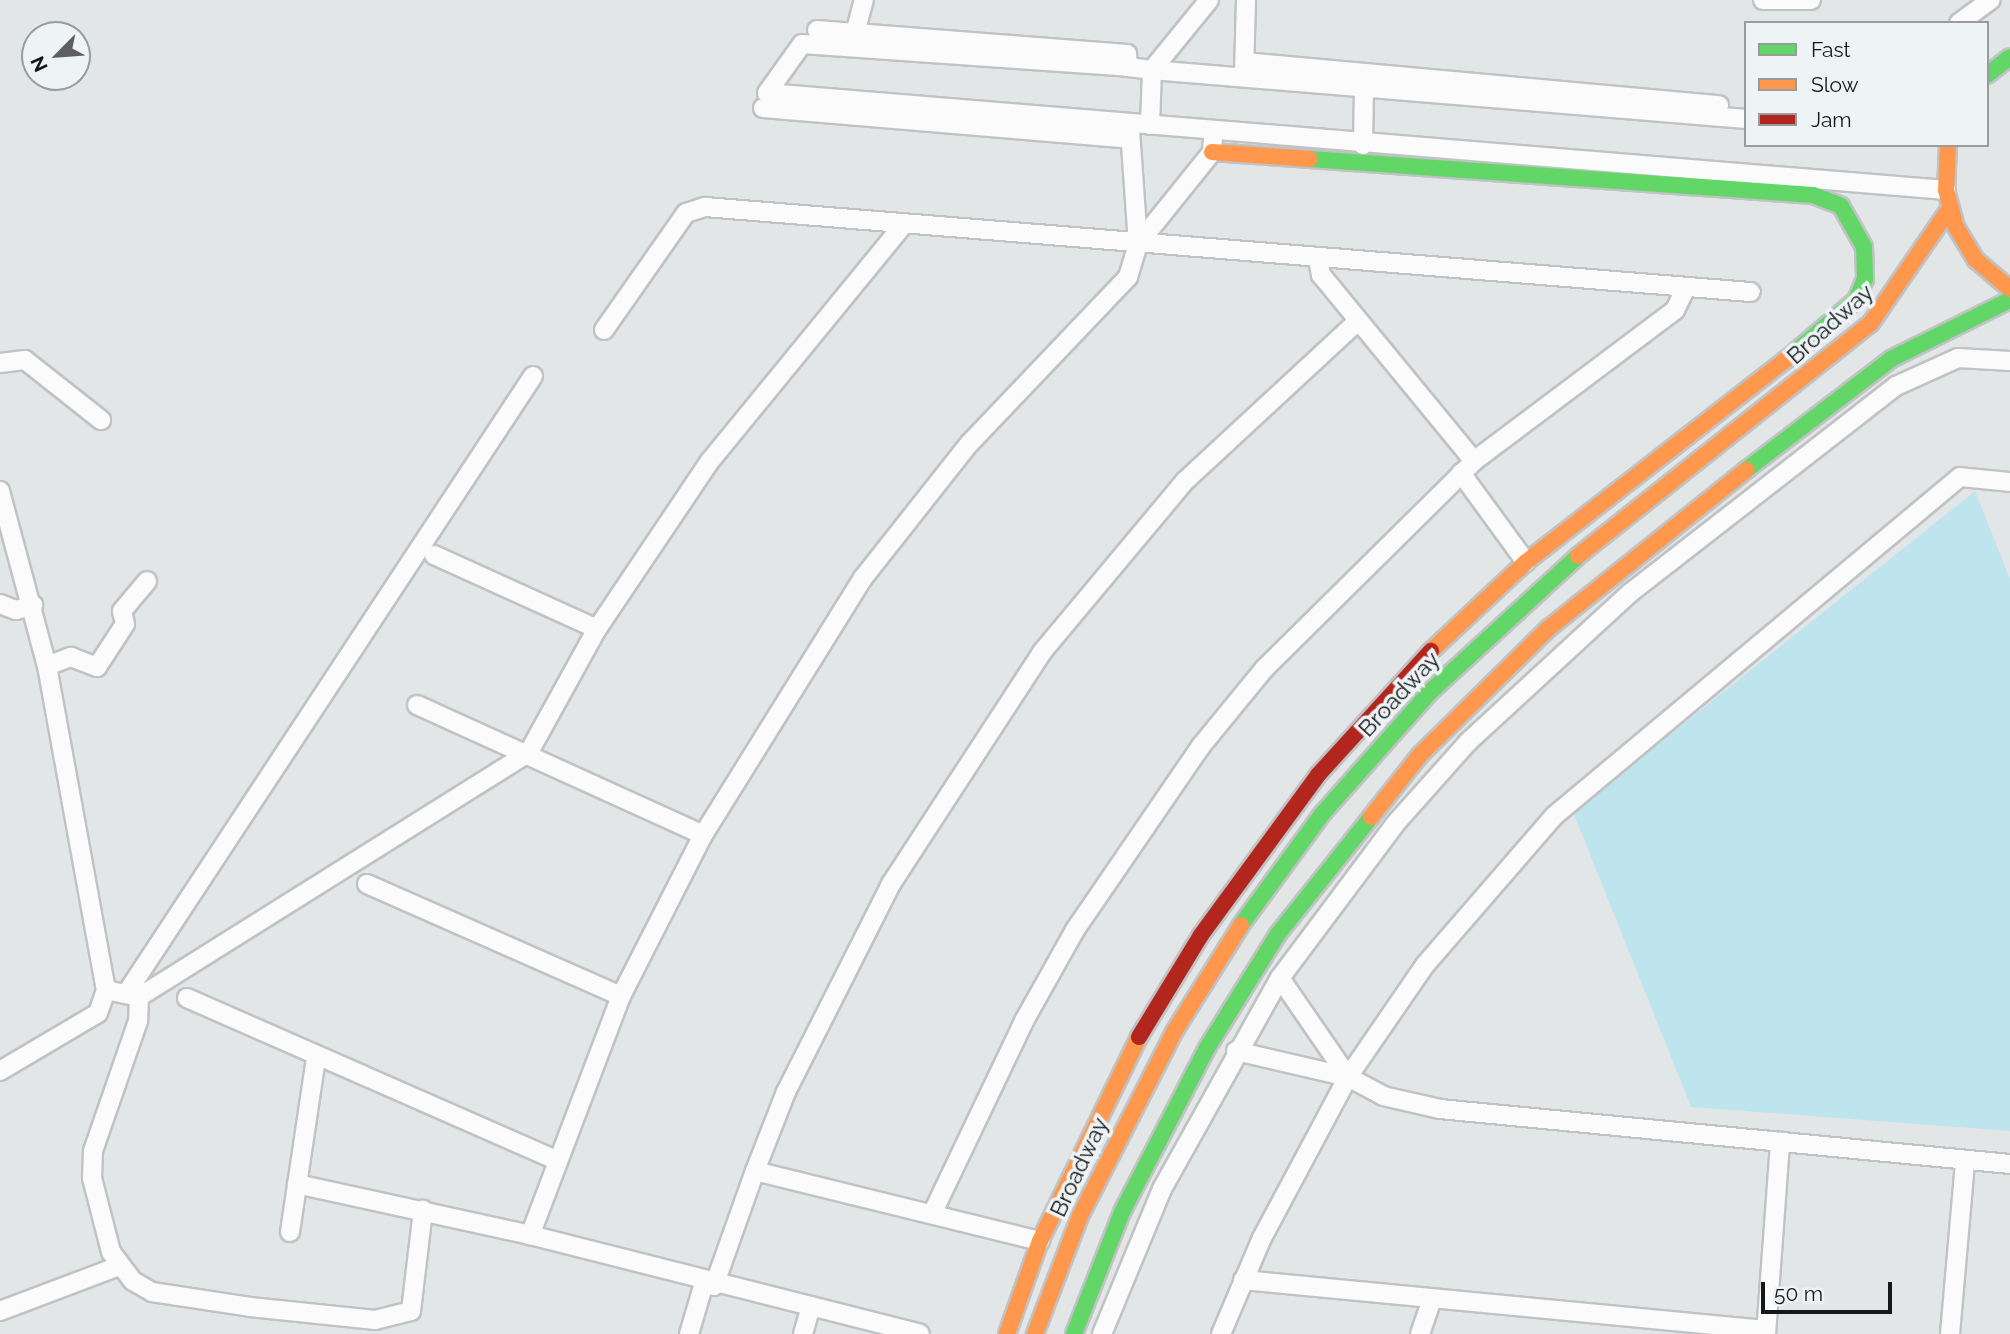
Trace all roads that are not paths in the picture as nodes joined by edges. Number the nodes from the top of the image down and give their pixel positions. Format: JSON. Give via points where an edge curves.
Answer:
{"nodes":[{"id":1,"x":864,"y":0,"type":"edge"},
{"id":2,"x":1209,"y":0,"type":"edge"},
{"id":3,"x":1246,"y":0,"type":"edge"},
{"id":4,"x":1763,"y":0,"type":"edge"},
{"id":5,"x":1811,"y":0,"type":"edge"},
{"id":6,"x":1991,"y":0,"type":"edge"},
{"id":7,"x":1962,"y":21,"type":"edge"},
{"id":8,"x":817,"y":30,"type":"dead end"},
{"id":9,"x":855,"y":33,"type":"junction"},
{"id":10,"x":2010,"y":57,"type":"edge"},
{"id":11,"x":1128,"y":67,"type":"junction"},
{"id":12,"x":1152,"y":70,"type":"junction"},
{"id":13,"x":1244,"y":70,"type":"junction"},
{"id":14,"x":1989,"y":73,"type":"edge"},
{"id":15,"x":1364,"y":90,"type":"junction"},
{"id":16,"x":1744,"y":108,"type":"edge"},
{"id":17,"x":1744,"y":119,"type":"edge"},
{"id":18,"x":1150,"y":125,"type":"junction"},
{"id":19,"x":1130,"y":131,"type":"junction"},
{"id":20,"x":1214,"y":131,"type":"junction"},
{"id":21,"x":1363,"y":145,"type":"junction"},
{"id":22,"x":1948,"y":147,"type":"edge"},
{"id":23,"x":1212,"y":152,"type":"junction"},
{"id":24,"x":1946,"y":190,"type":"junction"},
{"id":25,"x":1950,"y":208,"type":"junction"},
{"id":26,"x":904,"y":224,"type":"junction"},
{"id":27,"x":1138,"y":244,"type":"junction"},
{"id":28,"x":1318,"y":260,"type":"junction"},
{"id":29,"x":1686,"y":287,"type":"junction"},
{"id":30,"x":2010,"y":289,"type":"edge"},
{"id":31,"x":1751,"y":292,"type":"dead end"},
{"id":32,"x":2010,"y":300,"type":"edge"},
{"id":33,"x":1358,"y":321,"type":"junction"},
{"id":34,"x":604,"y":330,"type":"dead end"},
{"id":35,"x":2010,"y":361,"type":"edge"},
{"id":36,"x":0,"y":363,"type":"edge"},
{"id":37,"x":533,"y":376,"type":"dead end"},
{"id":38,"x":1766,"y":377,"type":"junction"},
{"id":39,"x":1784,"y":396,"type":"junction"},
{"id":40,"x":101,"y":420,"type":"dead end"},
{"id":41,"x":1800,"y":429,"type":"junction"},
{"id":42,"x":1816,"y":448,"type":"junction"},
{"id":43,"x":1468,"y":467,"type":"junction"},
{"id":44,"x":2010,"y":482,"type":"edge"},
{"id":45,"x":0,"y":491,"type":"edge"},
{"id":46,"x":434,"y":555,"type":"dead end"},
{"id":47,"x":1526,"y":562,"type":"junction"},
{"id":48,"x":147,"y":581,"type":"dead end"},
{"id":49,"x":0,"y":604,"type":"edge"},
{"id":50,"x":33,"y":605,"type":"junction"},
{"id":51,"x":597,"y":629,"type":"junction"},
{"id":52,"x":47,"y":666,"type":"junction"},
{"id":53,"x":417,"y":705,"type":"dead end"},
{"id":54,"x":529,"y":752,"type":"junction"},
{"id":55,"x":1303,"y":794,"type":"junction"},
{"id":56,"x":1323,"y":813,"type":"junction"},
{"id":57,"x":704,"y":835,"type":"junction"},
{"id":58,"x":1352,"y":836,"type":"junction"},
{"id":59,"x":1373,"y":852,"type":"junction"},
{"id":60,"x":367,"y":884,"type":"dead end"},
{"id":61,"x":1280,"y":978,"type":"junction"},
{"id":62,"x":107,"y":990,"type":"junction"},
{"id":63,"x":133,"y":995,"type":"junction"},
{"id":64,"x":621,"y":996,"type":"junction"},
{"id":65,"x":187,"y":998,"type":"dead end"},
{"id":66,"x":1236,"y":1051,"type":"junction"},
{"id":67,"x":316,"y":1057,"type":"junction"},
{"id":68,"x":0,"y":1071,"type":"edge"},
{"id":69,"x":1348,"y":1077,"type":"junction"},
{"id":70,"x":1780,"y":1142,"type":"junction"},
{"id":71,"x":556,"y":1160,"type":"junction"},
{"id":72,"x":1965,"y":1161,"type":"junction"},
{"id":73,"x":2010,"y":1164,"type":"edge"},
{"id":74,"x":755,"y":1171,"type":"junction"},
{"id":75,"x":1140,"y":1177,"type":"junction"},
{"id":76,"x":297,"y":1184,"type":"junction"},
{"id":77,"x":1162,"y":1189,"type":"junction"},
{"id":78,"x":423,"y":1210,"type":"junction"},
{"id":79,"x":933,"y":1212,"type":"junction"},
{"id":80,"x":290,"y":1232,"type":"dead end"},
{"id":81,"x":530,"y":1235,"type":"junction"},
{"id":82,"x":1040,"y":1241,"type":"junction"},
{"id":83,"x":119,"y":1266,"type":"junction"},
{"id":84,"x":1243,"y":1280,"type":"junction"},
{"id":85,"x":709,"y":1284,"type":"junction"},
{"id":86,"x":1431,"y":1302,"type":"junction"},
{"id":87,"x":811,"y":1307,"type":"junction"},
{"id":88,"x":0,"y":1311,"type":"edge"},
{"id":89,"x":1766,"y":1332,"type":"edge"},
{"id":90,"x":689,"y":1334,"type":"edge"},
{"id":91,"x":803,"y":1334,"type":"edge"},
{"id":92,"x":920,"y":1334,"type":"edge"},
{"id":93,"x":1007,"y":1334,"type":"edge"},
{"id":94,"x":1035,"y":1334,"type":"edge"},
{"id":95,"x":1074,"y":1334,"type":"edge"},
{"id":96,"x":1102,"y":1334,"type":"edge"},
{"id":97,"x":1221,"y":1334,"type":"edge"},
{"id":98,"x":1420,"y":1334,"type":"edge"},
{"id":99,"x":1950,"y":1334,"type":"edge"}],
"edges":[{"from":1,"to":9,"type":"street"},
{"from":2,"to":12,"type":"street"},
{"from":3,"to":13,"type":"street"},
{"from":4,"to":5,"type":"street"},
{"from":6,"to":7,"type":"street"},
{"from":8,"to":9,"type":"street"},
{"from":9,"to":11,"type":"street","via":[[1127,54]]},
{"from":10,"to":14,"type":"main road"},
{"from":11,"to":12,"type":"street"},
{"from":11,"to":19,"type":"street","via":[[802,44],[765,100]]},
{"from":12,"to":13,"type":"street"},
{"from":12,"to":18,"type":"street"},
{"from":13,"to":15,"type":"street"},
{"from":13,"to":16,"type":"street"},
{"from":15,"to":17,"type":"street"},
{"from":15,"to":21,"type":"street"},
{"from":18,"to":19,"type":"street"},
{"from":18,"to":20,"type":"street"},
{"from":19,"to":27,"type":"street"},
{"from":20,"to":21,"type":"street"},
{"from":20,"to":23,"type":"street"},
{"from":21,"to":24,"type":"street"},
{"from":22,"to":24,"type":"main road"},
{"from":23,"to":27,"type":"street"},
{"from":23,"to":38,"type":"main road","via":[[1829,199],[1858,232],[1866,258],[1862,288],[1843,313]]},
{"from":24,"to":25,"type":"main road"},
{"from":25,"to":30,"type":"main road","via":[[1976,260]]},
{"from":25,"to":39,"type":"main road","name":"Broadway","via":[[1887,307]]},
{"from":26,"to":27,"type":"street"},
{"from":26,"to":34,"type":"street","via":[[705,207],[686,213]]},
{"from":26,"to":51,"type":"street","via":[[710,461]]},
{"from":27,"to":28,"type":"street"},
{"from":27,"to":57,"type":"street","via":[[1128,277],[969,444],[863,578]]},
{"from":28,"to":29,"type":"street"},
{"from":28,"to":33,"type":"street","via":[[1321,275]]},
{"from":29,"to":31,"type":"street"},
{"from":29,"to":43,"type":"street","via":[[1675,310]]},
{"from":32,"to":41,"type":"main road","via":[[1906,349]]},
{"from":33,"to":43,"type":"street"},
{"from":33,"to":74,"type":"street","via":[[1185,481],[1042,652],[891,884],[786,1092]]},
{"from":35,"to":42,"type":"street","via":[[1974,355],[1930,366]]},
{"from":36,"to":40,"type":"street","via":[[24,360]]},
{"from":37,"to":63,"type":"street"},
{"from":38,"to":39,"type":"street"},
{"from":38,"to":47,"type":"main road"},
{"from":39,"to":56,"type":"main road","name":"Broadway","via":[[1492,630]]},
{"from":41,"to":42,"type":"street"},
{"from":41,"to":58,"type":"main road","via":[[1549,628],[1448,724]]},
{"from":42,"to":59,"type":"street","via":[[1558,656],[1468,742]]},
{"from":43,"to":47,"type":"street"},
{"from":43,"to":79,"type":"street","via":[[1264,669],[1200,746],[1075,930],[1024,1021]]},
{"from":44,"to":69,"type":"street","via":[[1960,477],[1554,816],[1425,965]]},
{"from":45,"to":50,"type":"street"},
{"from":46,"to":51,"type":"street"},
{"from":47,"to":55,"type":"main road","via":[[1427,655]]},
{"from":48,"to":52,"type":"street","via":[[122,611],[125,624],[97,667],[71,657]]},
{"from":49,"to":50,"type":"street","via":[[16,610]]},
{"from":50,"to":52,"type":"street"},
{"from":51,"to":54,"type":"street"},
{"from":52,"to":62,"type":"street"},
{"from":53,"to":54,"type":"street"},
{"from":54,"to":57,"type":"street"},
{"from":54,"to":63,"type":"street"},
{"from":55,"to":56,"type":"street"},
{"from":55,"to":82,"type":"main road","via":[[1166,987],[1102,1105]]},
{"from":56,"to":94,"type":"main road","name":"Broadway","via":[[1252,907],[1168,1043],[1080,1216]]},
{"from":57,"to":64,"type":"street"},
{"from":58,"to":59,"type":"street"},
{"from":58,"to":75,"type":"main road","via":[[1278,934],[1207,1048]]},
{"from":59,"to":61,"type":"street"},
{"from":60,"to":64,"type":"street"},
{"from":61,"to":66,"type":"street"},
{"from":61,"to":69,"type":"street"},
{"from":62,"to":63,"type":"street"},
{"from":62,"to":68,"type":"street","via":[[98,1013]]},
{"from":63,"to":83,"type":"street","via":[[138,1021],[93,1151],[97,1212]]},
{"from":64,"to":71,"type":"street"},
{"from":65,"to":67,"type":"street"},
{"from":66,"to":69,"type":"street"},
{"from":66,"to":77,"type":"street"},
{"from":67,"to":71,"type":"street"},
{"from":67,"to":76,"type":"street"},
{"from":69,"to":70,"type":"street","via":[[1383,1096],[1440,1109]]},
{"from":69,"to":84,"type":"street"},
{"from":70,"to":72,"type":"street"},
{"from":70,"to":89,"type":"street"},
{"from":71,"to":81,"type":"street"},
{"from":72,"to":73,"type":"street"},
{"from":72,"to":99,"type":"street"},
{"from":74,"to":79,"type":"street"},
{"from":74,"to":85,"type":"street"},
{"from":75,"to":77,"type":"street"},
{"from":75,"to":95,"type":"main road"},
{"from":76,"to":78,"type":"street"},
{"from":76,"to":80,"type":"street"},
{"from":77,"to":96,"type":"street"},
{"from":78,"to":81,"type":"street"},
{"from":78,"to":83,"type":"street","via":[[411,1311],[376,1320],[152,1292]]},
{"from":79,"to":82,"type":"street"},
{"from":81,"to":85,"type":"street"},
{"from":82,"to":93,"type":"main road"},
{"from":83,"to":88,"type":"street"},
{"from":84,"to":86,"type":"street"},
{"from":84,"to":97,"type":"street"},
{"from":85,"to":87,"type":"street"},
{"from":85,"to":90,"type":"street"},
{"from":86,"to":89,"type":"street"},
{"from":86,"to":98,"type":"street"},
{"from":87,"to":91,"type":"street"},
{"from":87,"to":92,"type":"street"}]}
